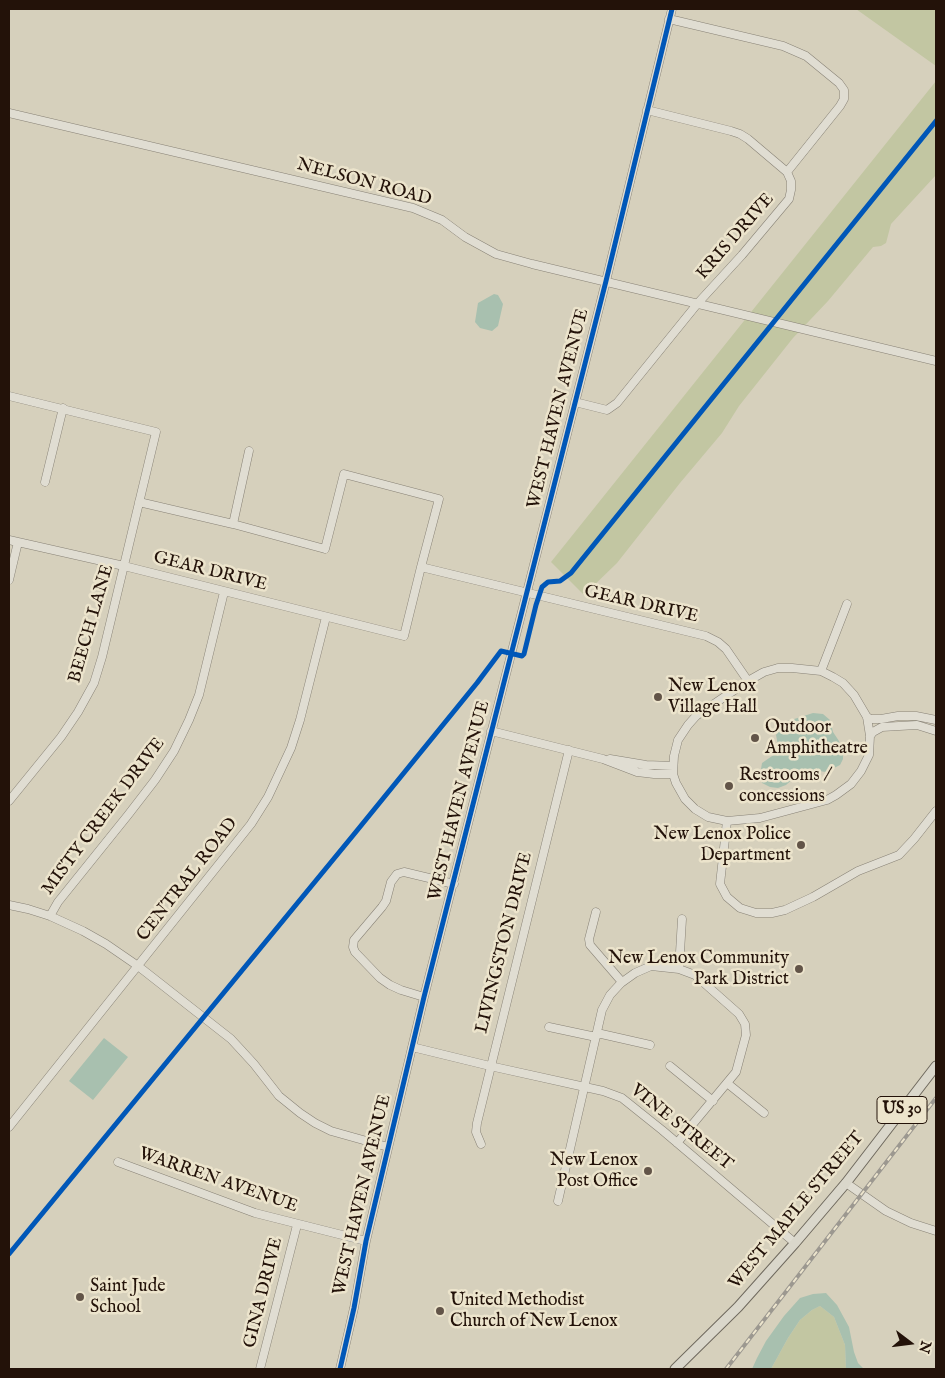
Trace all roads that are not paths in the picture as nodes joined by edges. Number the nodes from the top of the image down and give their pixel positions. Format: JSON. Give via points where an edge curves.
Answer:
{"nodes":[{"id":1,"x":672,"y":9,"type":"edge"},
{"id":2,"x":669,"y":19,"type":"junction"},
{"id":3,"x":647,"y":110,"type":"junction"},
{"id":4,"x":9,"y":113,"type":"edge"},
{"id":5,"x":787,"y":172,"type":"junction"},
{"id":6,"x":606,"y":281,"type":"junction"},
{"id":7,"x":698,"y":303,"type":"junction"},
{"id":8,"x":936,"y":361,"type":"edge"},
{"id":9,"x":9,"y":396,"type":"edge"},
{"id":10,"x":575,"y":402,"type":"junction"},
{"id":11,"x":64,"y":408,"type":"junction"},
{"id":12,"x":249,"y":451,"type":"dead end"},
{"id":13,"x":45,"y":482,"type":"dead end"},
{"id":14,"x":139,"y":502,"type":"junction"},
{"id":15,"x":233,"y":524,"type":"junction"},
{"id":16,"x":9,"y":540,"type":"edge"},
{"id":17,"x":18,"y":542,"type":"junction"},
{"id":18,"x":124,"y":566,"type":"junction"},
{"id":19,"x":421,"y":567,"type":"junction"},
{"id":20,"x":9,"y":580,"type":"edge"},
{"id":21,"x":224,"y":592,"type":"junction"},
{"id":22,"x":527,"y":593,"type":"junction"},
{"id":23,"x":848,"y":604,"type":"dead end"},
{"id":24,"x":326,"y":617,"type":"junction"},
{"id":25,"x":821,"y":671,"type":"junction"},
{"id":26,"x":748,"y":681,"type":"junction"},
{"id":27,"x":867,"y":717,"type":"junction"},
{"id":28,"x":936,"y":720,"type":"edge"},
{"id":29,"x":491,"y":731,"type":"junction"},
{"id":30,"x":936,"y":731,"type":"edge"},
{"id":31,"x":870,"y":736,"type":"junction"},
{"id":32,"x":569,"y":750,"type":"junction"},
{"id":33,"x":673,"y":770,"type":"junction"},
{"id":34,"x":9,"y":801,"type":"edge"},
{"id":35,"x":936,"y":811,"type":"edge"},
{"id":36,"x":727,"y":822,"type":"junction"},
{"id":37,"x":454,"y":884,"type":"junction"},
{"id":38,"x":9,"y":905,"type":"edge"},
{"id":39,"x":596,"y":912,"type":"dead end"},
{"id":40,"x":50,"y":916,"type":"junction"},
{"id":41,"x":682,"y":919,"type":"dead end"},
{"id":42,"x":138,"y":966,"type":"junction"},
{"id":43,"x":679,"y":969,"type":"junction"},
{"id":44,"x":622,"y":982,"type":"junction"},
{"id":45,"x":424,"y":997,"type":"junction"},
{"id":46,"x":549,"y":1027,"type":"dead end"},
{"id":47,"x":596,"y":1035,"type":"junction"},
{"id":48,"x":650,"y":1045,"type":"dead end"},
{"id":49,"x":412,"y":1047,"type":"junction"},
{"id":50,"x":490,"y":1066,"type":"junction"},
{"id":51,"x":670,"y":1066,"type":"dead end"},
{"id":52,"x":936,"y":1066,"type":"edge"},
{"id":53,"x":727,"y":1083,"type":"junction"},
{"id":54,"x":584,"y":1087,"type":"junction"},
{"id":55,"x":713,"y":1100,"type":"junction"},
{"id":56,"x":764,"y":1112,"type":"dead end"},
{"id":57,"x":9,"y":1127,"type":"edge"},
{"id":58,"x":677,"y":1143,"type":"junction"},
{"id":59,"x":481,"y":1144,"type":"dead end"},
{"id":60,"x":388,"y":1147,"type":"junction"},
{"id":61,"x":118,"y":1162,"type":"dead end"},
{"id":62,"x":846,"y":1182,"type":"junction"},
{"id":63,"x":558,"y":1201,"type":"dead end"},
{"id":64,"x":297,"y":1225,"type":"junction"},
{"id":65,"x":936,"y":1231,"type":"edge"},
{"id":66,"x":366,"y":1241,"type":"junction"},
{"id":67,"x":795,"y":1243,"type":"junction"},
{"id":68,"x":260,"y":1369,"type":"edge"},
{"id":69,"x":340,"y":1369,"type":"edge"},
{"id":70,"x":675,"y":1369,"type":"edge"}],
"edges":[{"from":1,"to":2,"type":"street","name":"WEST HAVEN AVENUE"},
{"from":2,"to":3,"type":"street","name":"WEST HAVEN AVENUE"},
{"from":2,"to":5,"type":"street","via":[[783,46],[806,56],[839,83],[844,90],[840,106]]},
{"from":3,"to":5,"type":"street","via":[[740,134]]},
{"from":3,"to":6,"type":"street","name":"WEST HAVEN AVENUE"},
{"from":4,"to":6,"type":"street","name":"NELSON ROAD","via":[[413,208],[442,220],[464,237],[496,254]]},
{"from":5,"to":7,"type":"street","name":"KRIS DRIVE","via":[[791,181],[789,198]]},
{"from":6,"to":7,"type":"street","name":"NELSON ROAD"},
{"from":6,"to":10,"type":"street","name":"WEST HAVEN AVENUE"},
{"from":7,"to":8,"type":"street","name":"NELSON ROAD"},
{"from":7,"to":10,"type":"street","name":"KRIS DRIVE","via":[[618,404],[607,410]]},
{"from":9,"to":11,"type":"street"},
{"from":10,"to":22,"type":"street","name":"WEST HAVEN AVENUE"},
{"from":11,"to":13,"type":"street"},
{"from":11,"to":14,"type":"street","name":"BEECH LANE","via":[[156,432]]},
{"from":12,"to":15,"type":"street"},
{"from":14,"to":15,"type":"street"},
{"from":14,"to":18,"type":"street","name":"BEECH LANE"},
{"from":15,"to":19,"type":"street","via":[[326,549],[344,474],[439,499]]},
{"from":16,"to":17,"type":"street","name":"GEAR DRIVE"},
{"from":17,"to":18,"type":"street","name":"GEAR DRIVE"},
{"from":17,"to":20,"type":"street"},
{"from":18,"to":21,"type":"street","name":"GEAR DRIVE"},
{"from":18,"to":34,"type":"street","name":"BEECH LANE","via":[[102,657],[88,696],[61,737]]},
{"from":19,"to":22,"type":"street","name":"GEAR DRIVE"},
{"from":19,"to":24,"type":"street","name":"GEAR DRIVE","via":[[404,636]]},
{"from":21,"to":24,"type":"street","name":"GEAR DRIVE"},
{"from":21,"to":40,"type":"street","name":"MISTY CREEK DRIVE","via":[[199,695],[174,751]]},
{"from":22,"to":26,"type":"street","name":"GEAR DRIVE","via":[[706,636],[726,649]]},
{"from":22,"to":29,"type":"street","name":"WEST HAVEN AVENUE"},
{"from":23,"to":25,"type":"street"},
{"from":24,"to":42,"type":"street","name":"CENTRAL ROAD","via":[[291,748],[268,797],[251,824]]},
{"from":25,"to":26,"type":"street","via":[[778,668]]},
{"from":25,"to":27,"type":"street","via":[[854,695]]},
{"from":26,"to":33,"type":"street","via":[[696,716],[688,725],[678,740]]},
{"from":27,"to":28,"type":"street","via":[[881,720],[916,716]]},
{"from":27,"to":31,"type":"street"},
{"from":29,"to":32,"type":"street"},
{"from":29,"to":37,"type":"street","name":"WEST HAVEN AVENUE"},
{"from":30,"to":31,"type":"street","via":[[917,725],[882,727]]},
{"from":31,"to":36,"type":"street","via":[[869,755],[861,771],[836,795],[760,818]]},
{"from":32,"to":33,"type":"street"},
{"from":32,"to":50,"type":"street","name":"LIVINGSTON DRIVE"},
{"from":33,"to":36,"type":"street","via":[[685,799],[695,809],[708,817]]},
{"from":35,"to":36,"type":"street","via":[[899,855],[858,871],[785,910],[756,913],[740,908],[727,897],[720,884]]},
{"from":37,"to":45,"type":"street","name":"WEST HAVEN AVENUE"},
{"from":37,"to":45,"type":"street","via":[[404,872],[397,874],[391,882],[386,901],[354,940],[356,952],[380,978]]},
{"from":38,"to":40,"type":"street"},
{"from":39,"to":44,"type":"street","via":[[590,945]]},
{"from":40,"to":42,"type":"street","via":[[106,944]]},
{"from":41,"to":43,"type":"street"},
{"from":42,"to":57,"type":"street","name":"CENTRAL ROAD"},
{"from":42,"to":60,"type":"street","via":[[231,1039],[279,1096],[300,1113],[331,1131]]},
{"from":43,"to":44,"type":"street","via":[[651,966]]},
{"from":43,"to":53,"type":"street","via":[[695,975],[739,1014],[745,1024],[746,1035],[739,1063]]},
{"from":44,"to":47,"type":"street","via":[[602,1010]]},
{"from":45,"to":49,"type":"street","name":"WEST HAVEN AVENUE"},
{"from":46,"to":47,"type":"street"},
{"from":47,"to":48,"type":"street"},
{"from":47,"to":54,"type":"street"},
{"from":49,"to":50,"type":"street","name":"VINE STREET"},
{"from":49,"to":60,"type":"street","name":"WEST HAVEN AVENUE"},
{"from":50,"to":54,"type":"street","name":"VINE STREET"},
{"from":50,"to":59,"type":"street","name":"LIVINGSTON DRIVE","via":[[477,1123],[476,1132]]},
{"from":51,"to":55,"type":"street"},
{"from":52,"to":62,"type":"main road","name":"WEST MAPLE STREET","number":"US 30"},
{"from":53,"to":55,"type":"street"},
{"from":53,"to":56,"type":"street"},
{"from":54,"to":58,"type":"street","name":"VINE STREET","via":[[622,1098]]},
{"from":54,"to":63,"type":"street"},
{"from":55,"to":58,"type":"street"},
{"from":58,"to":67,"type":"street","name":"VINE STREET"},
{"from":60,"to":66,"type":"street","name":"WEST HAVEN AVENUE"},
{"from":61,"to":64,"type":"street","name":"WARREN AVENUE","via":[[255,1214]]},
{"from":62,"to":65,"type":"street","via":[[886,1211]]},
{"from":62,"to":67,"type":"main road","name":"WEST MAPLE STREET","number":"US 30"},
{"from":64,"to":66,"type":"street","name":"WARREN AVENUE"},
{"from":64,"to":68,"type":"street","name":"GINA DRIVE"},
{"from":66,"to":69,"type":"street","name":"WEST HAVEN AVENUE"},
{"from":67,"to":70,"type":"main road","name":"WEST MAPLE STREET","number":"US 30","via":[[738,1307]]}]}
